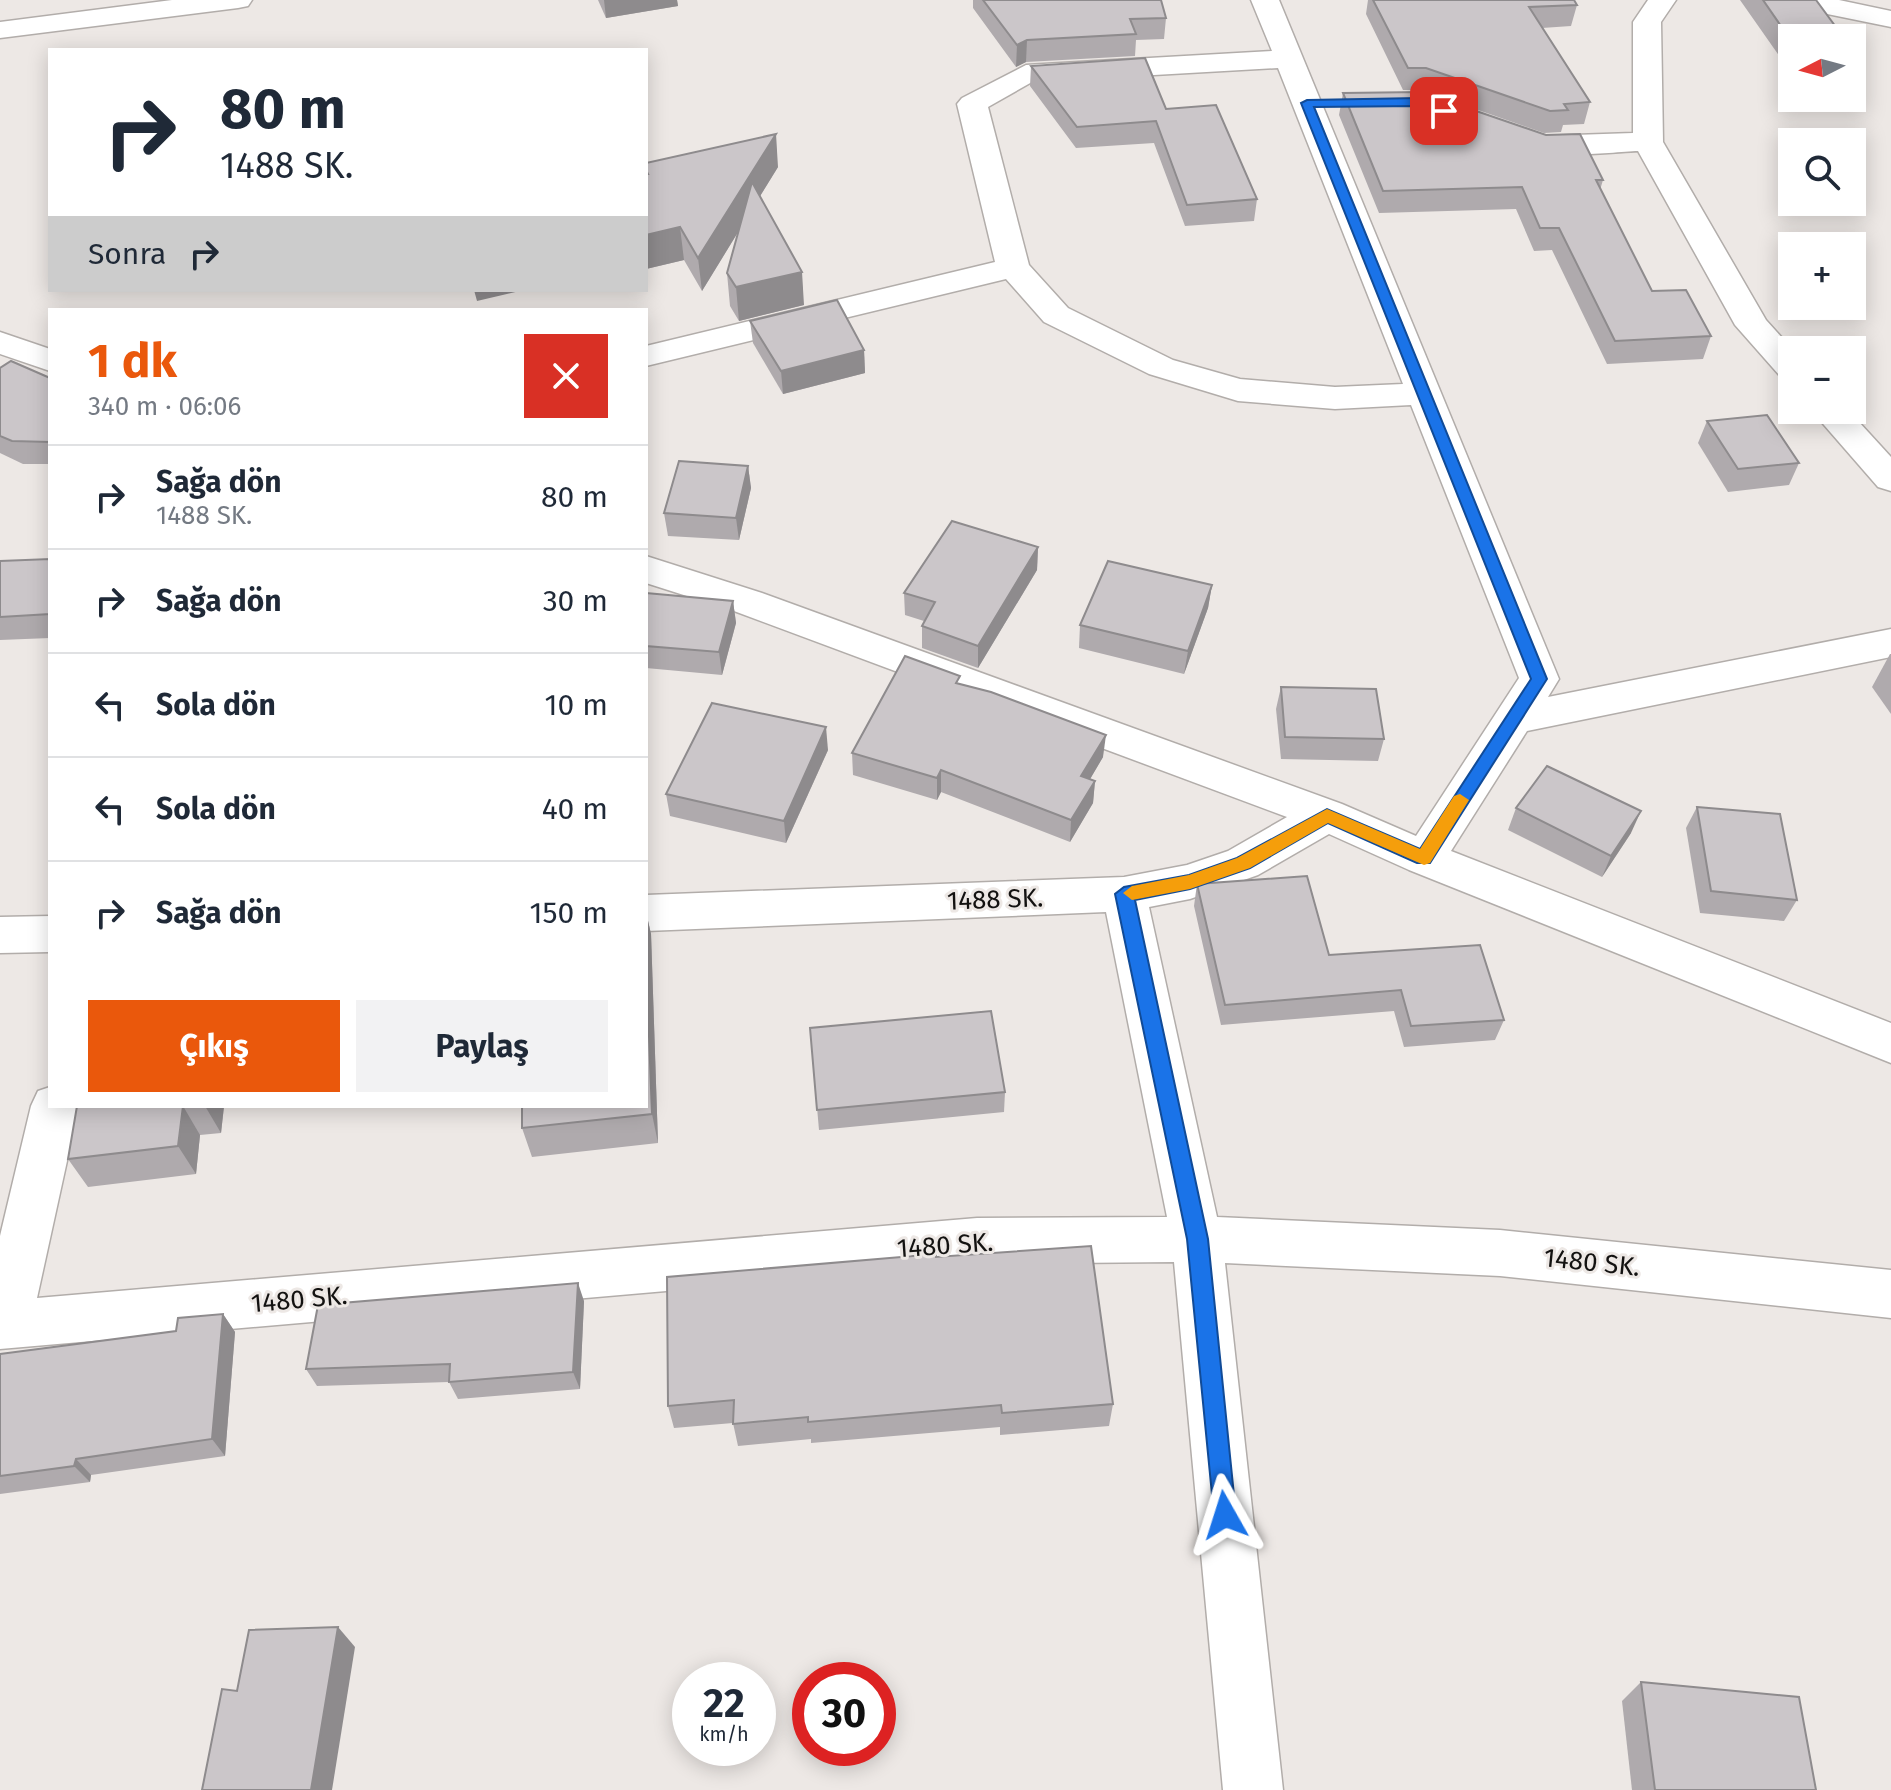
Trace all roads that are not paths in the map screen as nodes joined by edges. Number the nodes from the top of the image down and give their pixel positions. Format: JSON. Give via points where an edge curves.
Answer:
{"nodes":[{"id":1,"x":238,"y":0,"type":"edge"},
{"id":2,"x":1265,"y":0,"type":"edge"},
{"id":3,"x":1662,"y":0,"type":"edge"},
{"id":4,"x":1798,"y":0,"type":"edge"},
{"id":5,"x":1891,"y":19,"type":"edge"},
{"id":6,"x":0,"y":30,"type":"edge"},
{"id":7,"x":1289,"y":59,"type":"junction"},
{"id":8,"x":1501,"y":131,"type":"edge"},
{"id":9,"x":1648,"y":142,"type":"junction"},
{"id":10,"x":1013,"y":267,"type":"junction"},
{"id":11,"x":0,"y":342,"type":"edge"},
{"id":12,"x":1778,"y":354,"type":"edge"},
{"id":13,"x":648,"y":356,"type":"edge"},
{"id":14,"x":48,"y":360,"type":"edge"},
{"id":15,"x":1424,"y":394,"type":"junction"},
{"id":16,"x":1842,"y":424,"type":"edge"},
{"id":17,"x":1891,"y":479,"type":"edge"},
{"id":18,"x":648,"y":570,"type":"edge"},
{"id":19,"x":1891,"y":643,"type":"edge"},
{"id":20,"x":1513,"y":719,"type":"junction"},
{"id":21,"x":1327,"y":815,"type":"junction"},
{"id":22,"x":1424,"y":858,"type":"junction"},
{"id":23,"x":1124,"y":894,"type":"junction"},
{"id":24,"x":648,"y":913,"type":"edge"},
{"id":25,"x":48,"y":934,"type":"edge"},
{"id":26,"x":0,"y":935,"type":"edge"},
{"id":27,"x":1891,"y":1043,"type":"edge"},
{"id":28,"x":55,"y":1108,"type":"edge"},
{"id":29,"x":1197,"y":1239,"type":"junction"},
{"id":30,"x":1891,"y":1294,"type":"edge"},
{"id":31,"x":2,"y":1325,"type":"edge"},
{"id":32,"x":1253,"y":1790,"type":"edge"}],
"edges":[{"from":1,"to":6,"type":"street"},
{"from":2,"to":7,"type":"street"},
{"from":3,"to":9,"type":"street","via":[[1647,22]]},
{"from":4,"to":5,"type":"street"},
{"from":7,"to":10,"type":"street","via":[[1026,74],[972,104]]},
{"from":7,"to":15,"type":"street","via":[[1321,103]]},
{"from":8,"to":9,"type":"street","via":[[1541,145]]},
{"from":9,"to":12,"type":"street","via":[[1752,325]]},
{"from":10,"to":13,"type":"street"},
{"from":10,"to":15,"type":"street","via":[[1056,315],[1161,367],[1238,390],[1335,398]]},
{"from":11,"to":14,"type":"street"},
{"from":15,"to":20,"type":"street","via":[[1539,679]]},
{"from":16,"to":17,"type":"street"},
{"from":18,"to":21,"type":"street"},
{"from":19,"to":20,"type":"street"},
{"from":20,"to":22,"type":"street"},
{"from":21,"to":22,"type":"street"},
{"from":21,"to":23,"type":"street","name":"1488 SK.","via":[[1243,863],[1190,882]]},
{"from":22,"to":27,"type":"street"},
{"from":23,"to":24,"type":"street","name":"1488 SK."},
{"from":23,"to":29,"type":"street"},
{"from":25,"to":26,"type":"street"},
{"from":28,"to":31,"type":"street"},
{"from":29,"to":30,"type":"street","name":"1480 SK.","via":[[1500,1253]]},
{"from":29,"to":31,"type":"street","name":"1480 SK.","via":[[977,1241]]},
{"from":29,"to":32,"type":"street"}]}
